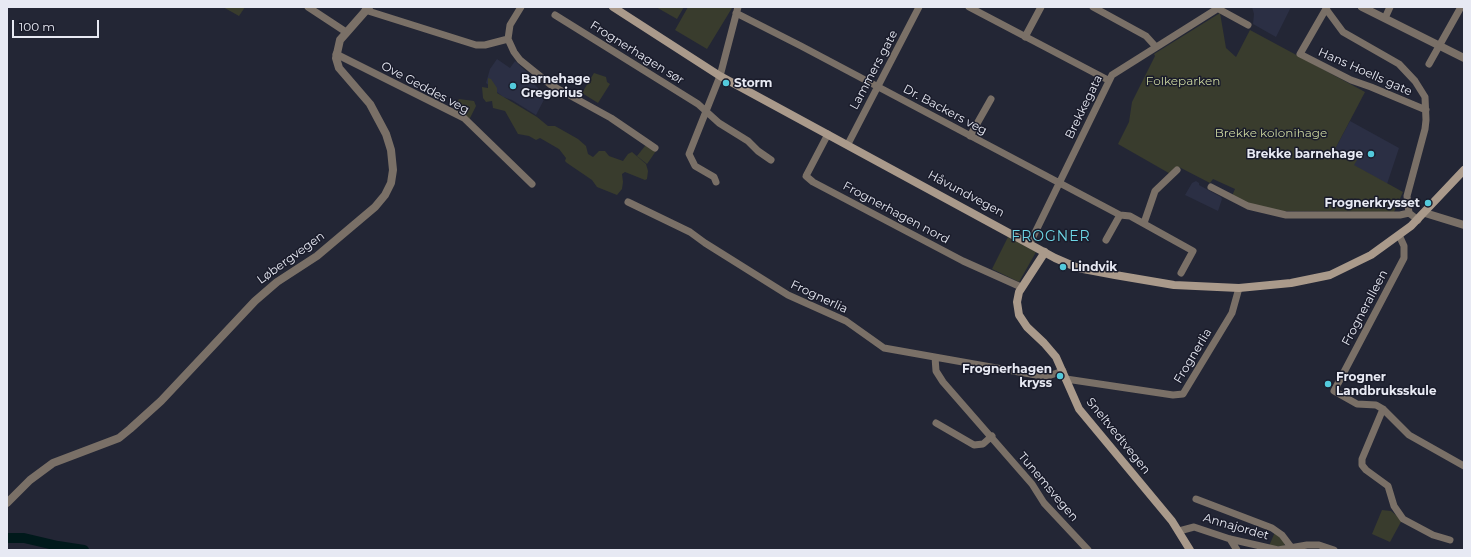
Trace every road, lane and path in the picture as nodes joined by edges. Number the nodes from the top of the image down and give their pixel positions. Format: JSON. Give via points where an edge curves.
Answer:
{"nodes":[{"id":1,"x":308,"y":7,"type":"edge"},
{"id":2,"x":521,"y":7,"type":"edge"},
{"id":3,"x":613,"y":7,"type":"edge"},
{"id":4,"x":919,"y":7,"type":"edge"},
{"id":5,"x":969,"y":7,"type":"edge"},
{"id":6,"x":1041,"y":7,"type":"edge"},
{"id":7,"x":1093,"y":7,"type":"edge"},
{"id":8,"x":1362,"y":7,"type":"edge"},
{"id":9,"x":1390,"y":7,"type":"edge"},
{"id":10,"x":1461,"y":7,"type":"edge"},
{"id":11,"x":1218,"y":8,"type":"edge"},
{"id":12,"x":1326,"y":8,"type":"edge"},
{"id":13,"x":367,"y":9,"type":"edge"},
{"id":14,"x":737,"y":10,"type":"edge"},
{"id":15,"x":554,"y":16,"type":"dead end"},
{"id":16,"x":1385,"y":18,"type":"junction"},
{"id":17,"x":1248,"y":25,"type":"dead end"},
{"id":18,"x":346,"y":32,"type":"junction"},
{"id":19,"x":1025,"y":37,"type":"junction"},
{"id":20,"x":508,"y":39,"type":"junction"},
{"id":21,"x":1440,"y":45,"type":"junction"},
{"id":22,"x":1156,"y":47,"type":"junction"},
{"id":23,"x":336,"y":54,"type":"junction"},
{"id":24,"x":1464,"y":58,"type":"edge"},
{"id":25,"x":1429,"y":64,"type":"dead end"},
{"id":26,"x":720,"y":76,"type":"junction"},
{"id":27,"x":1108,"y":80,"type":"junction"},
{"id":28,"x":877,"y":87,"type":"junction"},
{"id":29,"x":991,"y":99,"type":"dead end"},
{"id":30,"x":707,"y":110,"type":"junction"},
{"id":31,"x":1426,"y":110,"type":"junction"},
{"id":32,"x":828,"y":134,"type":"junction"},
{"id":33,"x":970,"y":136,"type":"junction"},
{"id":34,"x":848,"y":144,"type":"junction"},
{"id":35,"x":655,"y":148,"type":"dead end"},
{"id":36,"x":771,"y":160,"type":"dead end"},
{"id":37,"x":1177,"y":170,"type":"dead end"},
{"id":38,"x":1464,"y":170,"type":"edge"},
{"id":39,"x":716,"y":182,"type":"dead end"},
{"id":40,"x":1059,"y":183,"type":"junction"},
{"id":41,"x":532,"y":184,"type":"dead end"},
{"id":42,"x":1211,"y":186,"type":"dead end"},
{"id":43,"x":628,"y":202,"type":"dead end"},
{"id":44,"x":1409,"y":213,"type":"junction"},
{"id":45,"x":1425,"y":213,"type":"junction"},
{"id":46,"x":1120,"y":215,"type":"junction"},
{"id":47,"x":1418,"y":220,"type":"junction"},
{"id":48,"x":1144,"y":223,"type":"junction"},
{"id":49,"x":1464,"y":225,"type":"edge"},
{"id":50,"x":1399,"y":235,"type":"junction"},
{"id":51,"x":1106,"y":240,"type":"dead end"},
{"id":52,"x":1030,"y":243,"type":"junction"},
{"id":53,"x":1044,"y":252,"type":"junction"},
{"id":54,"x":1181,"y":273,"type":"dead end"},
{"id":55,"x":1021,"y":288,"type":"junction"},
{"id":56,"x":1239,"y":288,"type":"junction"},
{"id":57,"x":935,"y":357,"type":"junction"},
{"id":58,"x":1063,"y":371,"type":"junction"},
{"id":59,"x":1066,"y":379,"type":"junction"},
{"id":60,"x":1383,"y":409,"type":"junction"},
{"id":61,"x":936,"y":423,"type":"dead end"},
{"id":62,"x":992,"y":436,"type":"junction"},
{"id":63,"x":1464,"y":466,"type":"edge"},
{"id":64,"x":1196,"y":499,"type":"dead end"},
{"id":65,"x":7,"y":503,"type":"edge"},
{"id":66,"x":1179,"y":531,"type":"junction"},
{"id":67,"x":1230,"y":539,"type":"junction"},
{"id":68,"x":1450,"y":540,"type":"dead end"},
{"id":69,"x":1291,"y":547,"type":"junction"},
{"id":70,"x":1088,"y":550,"type":"edge"},
{"id":71,"x":1190,"y":550,"type":"edge"},
{"id":72,"x":1237,"y":550,"type":"edge"},
{"id":73,"x":1334,"y":550,"type":"edge"}],
"edges":[{"from":1,"to":18,"type":"street"},
{"from":2,"to":20,"type":"street","via":[[510,25]]},
{"from":3,"to":26,"type":"main road","name":"Håvundvegen"},
{"from":4,"to":28,"type":"street","name":"Lammers gate"},
{"from":5,"to":19,"type":"street"},
{"from":6,"to":19,"type":"street"},
{"from":7,"to":22,"type":"street","via":[[1146,36]]},
{"from":8,"to":16,"type":"street"},
{"from":9,"to":16,"type":"street"},
{"from":10,"to":21,"type":"street"},
{"from":11,"to":17,"type":"street"},
{"from":11,"to":22,"type":"street","name":"Brekkegata"},
{"from":12,"to":31,"type":"street","via":[[1342,32],[1390,57],[1407,71],[1425,97]]},
{"from":12,"to":31,"type":"street","name":"Hans Hoells gate","via":[[1300,54],[1351,80],[1372,86]]},
{"from":13,"to":18,"type":"street"},
{"from":13,"to":20,"type":"street","via":[[476,44],[485,45]]},
{"from":14,"to":26,"type":"street"},
{"from":14,"to":28,"type":"street","name":"Dr. Backers veg"},
{"from":15,"to":30,"type":"street","name":"Frognerhagen sør"},
{"from":16,"to":21,"type":"street"},
{"from":18,"to":23,"type":"street","via":[[340,40]]},
{"from":19,"to":27,"type":"street"},
{"from":20,"to":35,"type":"street","via":[[514,52],[535,74],[611,118]]},
{"from":21,"to":24,"type":"street"},
{"from":21,"to":25,"type":"street"},
{"from":22,"to":27,"type":"street","name":"Brekkegata","via":[[1117,71]]},
{"from":23,"to":41,"type":"street","name":"Ove Geddes veg","via":[[464,118]]},
{"from":23,"to":65,"type":"street","name":"Løbergvegen","via":[[339,68],[370,104],[386,134],[394,170],[385,195],[317,256],[277,282],[255,301],[161,401],[119,438],[53,463],[30,480]]},
{"from":26,"to":30,"type":"street"},
{"from":26,"to":32,"type":"main road","name":"Håvundvegen"},
{"from":27,"to":40,"type":"street","name":"Brekkegata"},
{"from":28,"to":33,"type":"street","name":"Dr. Backers veg"},
{"from":28,"to":34,"type":"street","name":"Lammers gate"},
{"from":29,"to":33,"type":"street"},
{"from":30,"to":36,"type":"street","name":"Frognerhagen sør","via":[[719,123],[748,140]]},
{"from":30,"to":39,"type":"street","via":[[689,154],[695,166],[714,177]]},
{"from":31,"to":44,"type":"street","via":[[1425,129],[1407,196]]},
{"from":32,"to":34,"type":"main road","name":"Håvundvegen"},
{"from":32,"to":55,"type":"street","name":"Frognerhagen nord","via":[[806,176],[813,182]]},
{"from":33,"to":40,"type":"street","name":"Dr. Backers veg"},
{"from":34,"to":52,"type":"main road","name":"Håvundvegen"},
{"from":37,"to":48,"type":"street","via":[[1155,191]]},
{"from":38,"to":45,"type":"main road","name":"Håvundvegen"},
{"from":40,"to":46,"type":"street","name":"Dr. Backers veg"},
{"from":40,"to":52,"type":"street","name":"Brekkegata"},
{"from":42,"to":44,"type":"street","via":[[1248,206],[1286,215],[1400,216]]},
{"from":43,"to":57,"type":"street","name":"Frognerlia","via":[[690,232],[788,295],[846,321],[884,348]]},
{"from":44,"to":47,"type":"street"},
{"from":45,"to":47,"type":"main road","name":"Håvundvegen"},
{"from":45,"to":49,"type":"street"},
{"from":46,"to":48,"type":"street","name":"Dr. Backers veg","via":[[1130,216]]},
{"from":46,"to":51,"type":"street"},
{"from":47,"to":50,"type":"main road","name":"Håvundvegen"},
{"from":48,"to":54,"type":"street","name":"Dr. Backers veg","via":[[1193,251]]},
{"from":50,"to":56,"type":"main road","name":"Håvundvegen","via":[[1358,262],[1330,275],[1291,283]]},
{"from":50,"to":60,"type":"street","name":"Frogneralleen","via":[[1404,246],[1404,258],[1334,391],[1357,404]]},
{"from":52,"to":53,"type":"main road","name":"Håvundvegen"},
{"from":53,"to":55,"type":"main road","name":"Sneltvedtvegen"},
{"from":53,"to":56,"type":"main road","name":"Håvundvegen","via":[[1078,268],[1115,275],[1174,285]]},
{"from":55,"to":58,"type":"main road","name":"Sneltvedtvegen","via":[[1016,302],[1021,319],[1052,352]]},
{"from":56,"to":59,"type":"street","name":"Frognerlia","via":[[1232,313],[1183,394],[1173,395]]},
{"from":57,"to":58,"type":"street","name":"Frognerlia","via":[[1036,375],[1048,376]]},
{"from":57,"to":62,"type":"street","name":"Tunemsvegen","via":[[938,375]]},
{"from":58,"to":59,"type":"main road","name":"Sneltvedtvegen"},
{"from":59,"to":66,"type":"main road","name":"Sneltvedtvegen","via":[[1079,409]]},
{"from":60,"to":63,"type":"street","via":[[1409,435]]},
{"from":60,"to":68,"type":"street","via":[[1362,459],[1362,465],[1388,486],[1400,516],[1433,536]]},
{"from":61,"to":62,"type":"street","via":[[974,445],[983,444]]},
{"from":62,"to":70,"type":"street","name":"Tunemsvegen","via":[[1032,484],[1044,503]]},
{"from":64,"to":69,"type":"street","via":[[1272,528],[1282,535]]},
{"from":66,"to":67,"type":"street","name":"Annajordet","via":[[1194,527]]},
{"from":66,"to":71,"type":"main road","name":"Sneltvedtvegen"},
{"from":67,"to":69,"type":"street","name":"Annajordet","via":[[1278,550]]},
{"from":67,"to":72,"type":"street"},
{"from":69,"to":73,"type":"street","name":"Annajordet","via":[[1318,545]]}]}
